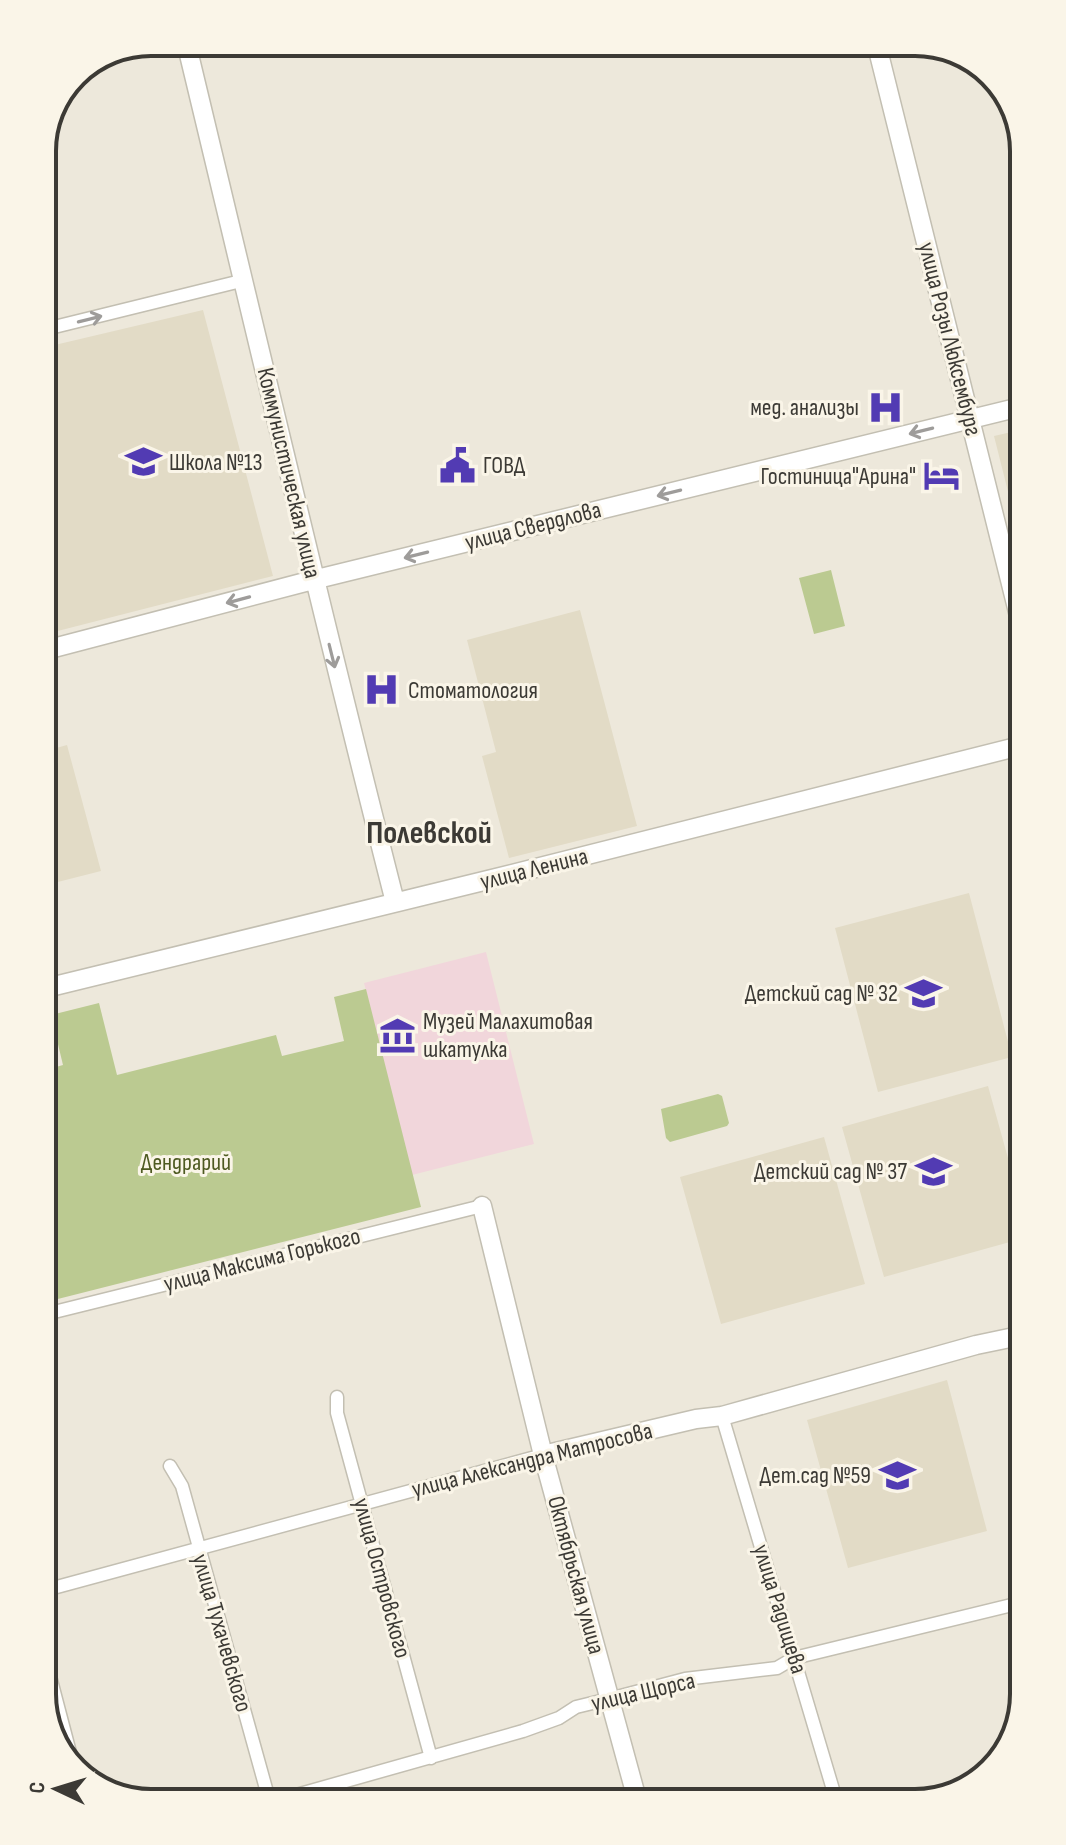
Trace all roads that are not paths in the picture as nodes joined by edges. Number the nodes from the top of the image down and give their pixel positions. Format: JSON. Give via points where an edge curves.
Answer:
{"nodes":[{"id":1,"x":189,"y":56,"type":"edge"},
{"id":2,"x":879,"y":56,"type":"edge"},
{"id":3,"x":245,"y":280,"type":"junction"},
{"id":4,"x":56,"y":327,"type":"edge"},
{"id":5,"x":1010,"y":409,"type":"edge"},
{"id":6,"x":970,"y":419,"type":"junction"},
{"id":7,"x":313,"y":580,"type":"junction"},
{"id":8,"x":1010,"y":580,"type":"edge"},
{"id":9,"x":56,"y":647,"type":"edge"},
{"id":10,"x":1010,"y":748,"type":"edge"},
{"id":11,"x":395,"y":902,"type":"junction"},
{"id":12,"x":56,"y":986,"type":"edge"},
{"id":13,"x":482,"y":1206,"type":"joint"},
{"id":14,"x":56,"y":1312,"type":"edge"},
{"id":15,"x":1010,"y":1338,"type":"edge"},
{"id":16,"x":337,"y":1397,"type":"dead end"},
{"id":17,"x":722,"y":1416,"type":"junction"},
{"id":18,"x":543,"y":1455,"type":"junction"},
{"id":19,"x":170,"y":1466,"type":"dead end"},
{"id":20,"x":362,"y":1505,"type":"junction"},
{"id":21,"x":198,"y":1548,"type":"junction"},
{"id":22,"x":56,"y":1587,"type":"edge"},
{"id":23,"x":1010,"y":1605,"type":"edge"},
{"id":24,"x":794,"y":1658,"type":"junction"},
{"id":25,"x":609,"y":1699,"type":"junction"},
{"id":26,"x":57,"y":1702,"type":"edge"},
{"id":27,"x":65,"y":1733,"type":"edge"},
{"id":28,"x":431,"y":1758,"type":"junction"},
{"id":29,"x":265,"y":1789,"type":"edge"},
{"id":30,"x":319,"y":1789,"type":"edge"},
{"id":31,"x":634,"y":1789,"type":"edge"},
{"id":32,"x":833,"y":1789,"type":"edge"}],
"edges":[{"from":1,"to":3,"type":"street","name":"Коммунистическая улица"},
{"from":2,"to":6,"type":"street","name":"улица Розы Люксембург"},
{"from":4,"to":3,"type":"street","one_way":true},
{"from":3,"to":7,"type":"street","name":"Коммунистическая улица"},
{"from":5,"to":6,"type":"street","name":"улица Свердлова"},
{"from":6,"to":7,"type":"street","name":"улица Свердлова","one_way":true},
{"from":6,"to":8,"type":"street","name":"улица Розы Люксембург"},
{"from":7,"to":9,"type":"street","name":"улица Свердлова","one_way":true},
{"from":7,"to":11,"type":"street","name":"Коммунистическая улица","one_way":true},
{"from":10,"to":11,"type":"street","name":"улица Ленина"},
{"from":11,"to":12,"type":"street","name":"улица Ленина"},
{"from":13,"to":14,"type":"street","name":"улица Максима Горького"},
{"from":13,"to":18,"type":"street","name":"Октябрьская улица"},
{"from":15,"to":17,"type":"street","name":"улица Александра Матросова"},
{"from":16,"to":20,"type":"street","name":"улица Островского"},
{"from":17,"to":18,"type":"street","name":"улица Александра Матросова"},
{"from":17,"to":24,"type":"street","name":"улица Радищева"},
{"from":18,"to":20,"type":"street","name":"улица Александра Матросова"},
{"from":18,"to":25,"type":"street","name":"Октябрьская улица"},
{"from":19,"to":21,"type":"street","name":"улица Тухачевского","via":[[182,1486]]},
{"from":20,"to":21,"type":"street","name":"улица Александра Матросова"},
{"from":20,"to":28,"type":"street","name":"улица Островского"},
{"from":21,"to":22,"type":"street","name":"улица Александра Матросова"},
{"from":21,"to":29,"type":"street","name":"улица Тухачевского"},
{"from":23,"to":24,"type":"street","name":"улица Щорса"},
{"from":24,"to":25,"type":"street","name":"улица Щорса","via":[[777,1668],[685,1679]]},
{"from":24,"to":32,"type":"street","name":"улица Радищева"},
{"from":25,"to":28,"type":"street","name":"улица Щорса"},
{"from":25,"to":31,"type":"street","name":"Октябрьская улица"},
{"from":26,"to":27,"type":"street"},
{"from":28,"to":30,"type":"street","name":"улица Щорса"}]}
